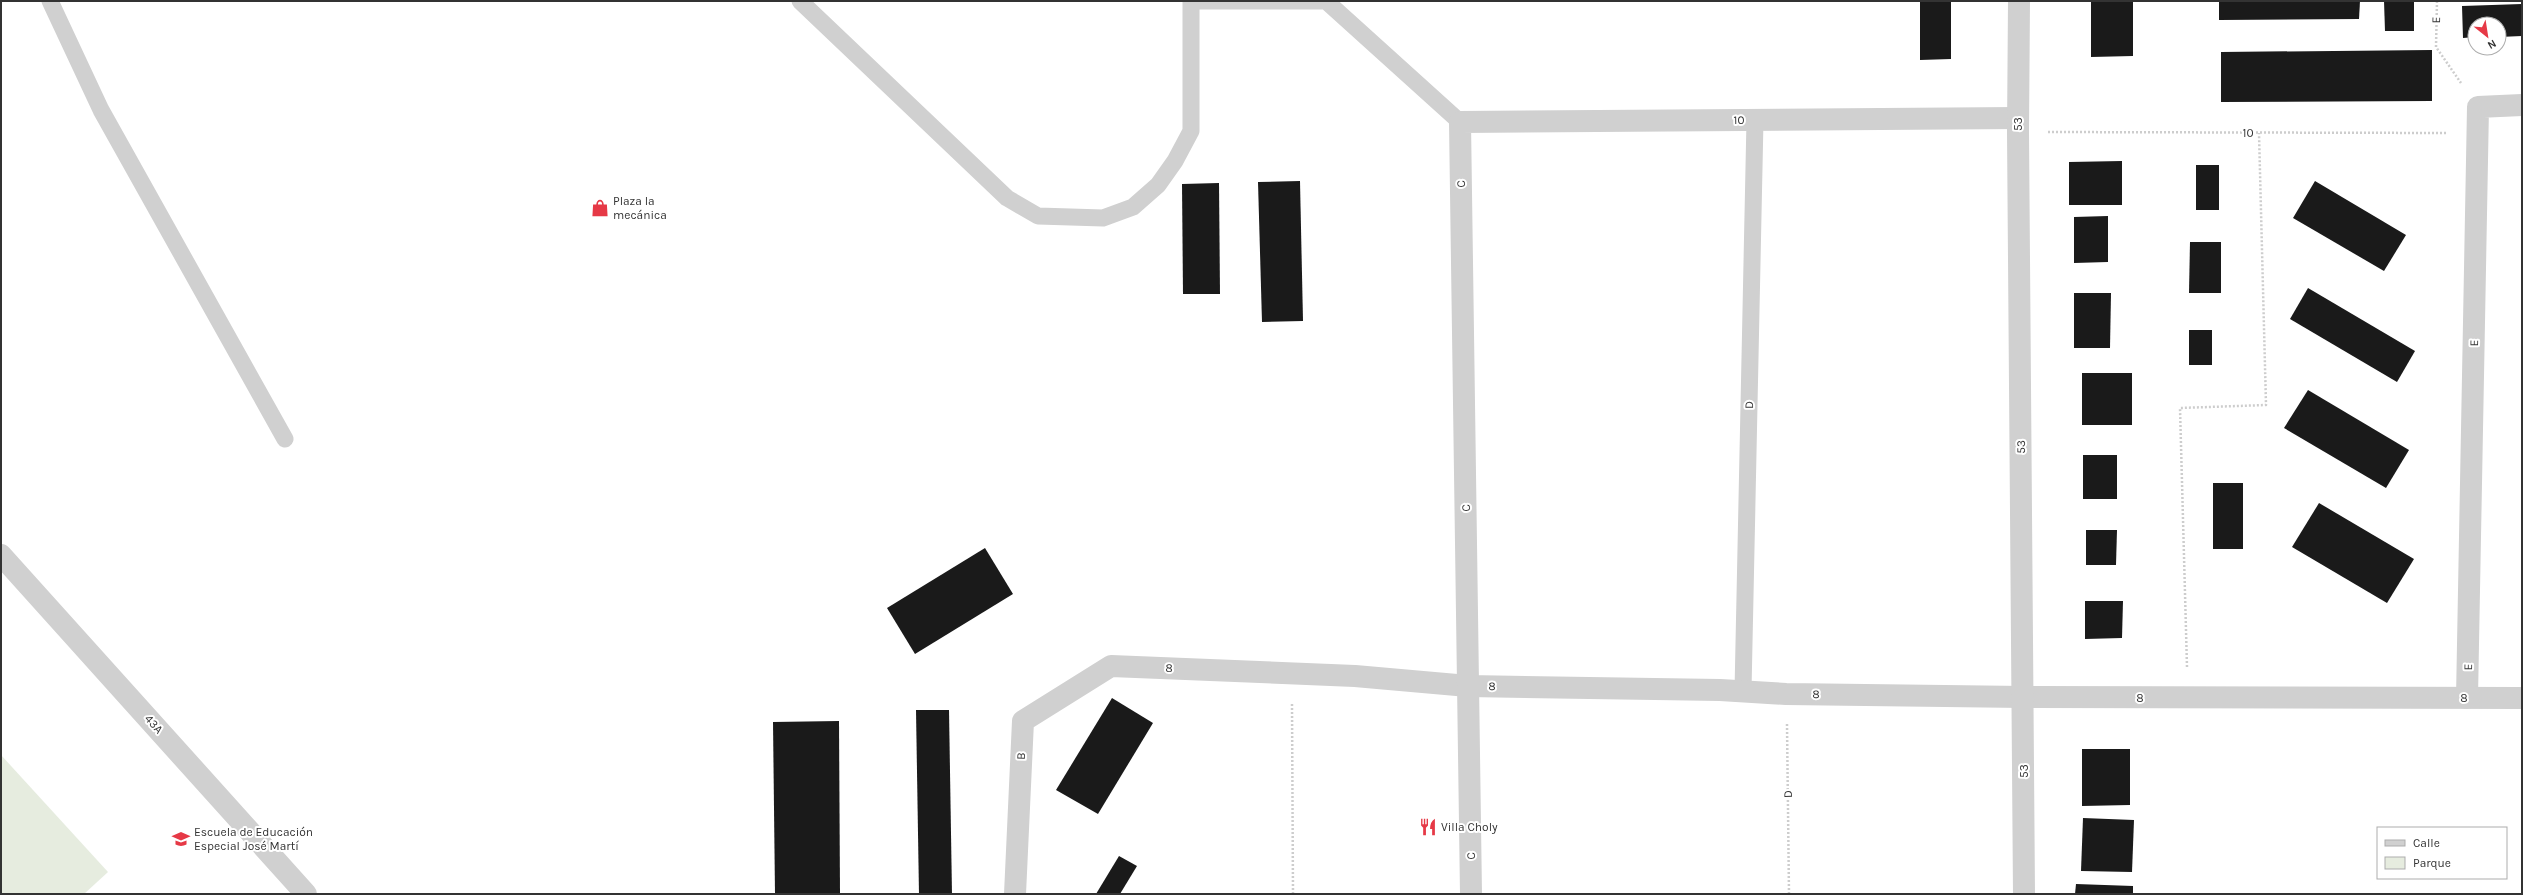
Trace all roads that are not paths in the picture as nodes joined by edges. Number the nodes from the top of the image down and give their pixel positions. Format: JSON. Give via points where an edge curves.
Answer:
{"nodes":[{"id":1,"x":50,"y":1,"type":"edge"},
{"id":2,"x":800,"y":1,"type":"edge"},
{"id":3,"x":2019,"y":1,"type":"edge"},
{"id":4,"x":2522,"y":105,"type":"edge"},
{"id":5,"x":1755,"y":120,"type":"junction"},
{"id":6,"x":1460,"y":122,"type":"junction"},
{"id":7,"x":2018,"y":125,"type":"junction"},
{"id":8,"x":285,"y":439,"type":"dead end"},
{"id":9,"x":1,"y":555,"type":"edge"},
{"id":10,"x":1111,"y":666,"type":"joint"},
{"id":11,"x":1468,"y":686,"type":"junction"},
{"id":12,"x":1743,"y":691,"type":"junction"},
{"id":13,"x":2024,"y":697,"type":"junction"},
{"id":14,"x":2467,"y":698,"type":"junction"},
{"id":15,"x":2522,"y":698,"type":"edge"},
{"id":16,"x":306,"y":894,"type":"edge"},
{"id":17,"x":1015,"y":894,"type":"edge"},
{"id":18,"x":1471,"y":894,"type":"edge"},
{"id":19,"x":2024,"y":894,"type":"edge"}],
"edges":[{"from":1,"to":8,"type":"lane","via":[[100,110]]},
{"from":2,"to":6,"type":"lane","via":[[1007,198],[1038,216],[1103,218],[1133,207],[1158,185],[1191,131],[1191,1],[1326,1]]},
{"from":3,"to":7,"type":"street","name":"53"},
{"from":4,"to":14,"type":"street","name":"E","via":[[2478,107]]},
{"from":5,"to":6,"type":"street","name":"10"},
{"from":5,"to":7,"type":"street","name":"10"},
{"from":5,"to":12,"type":"lane","name":"D"},
{"from":6,"to":11,"type":"street","name":"C"},
{"from":7,"to":13,"type":"street","name":"53"},
{"from":9,"to":16,"type":"street","name":"43A"},
{"from":10,"to":11,"type":"street","name":"8","via":[[1355,676]]},
{"from":10,"to":17,"type":"street","name":"B","via":[[1023,721]]},
{"from":11,"to":12,"type":"street","name":"8"},
{"from":11,"to":18,"type":"street","name":"C"},
{"from":12,"to":13,"type":"street","name":"8","via":[[1786,694]]},
{"from":13,"to":14,"type":"street","name":"8"},
{"from":13,"to":19,"type":"street","name":"53"},
{"from":14,"to":15,"type":"street","name":"8"}]}
